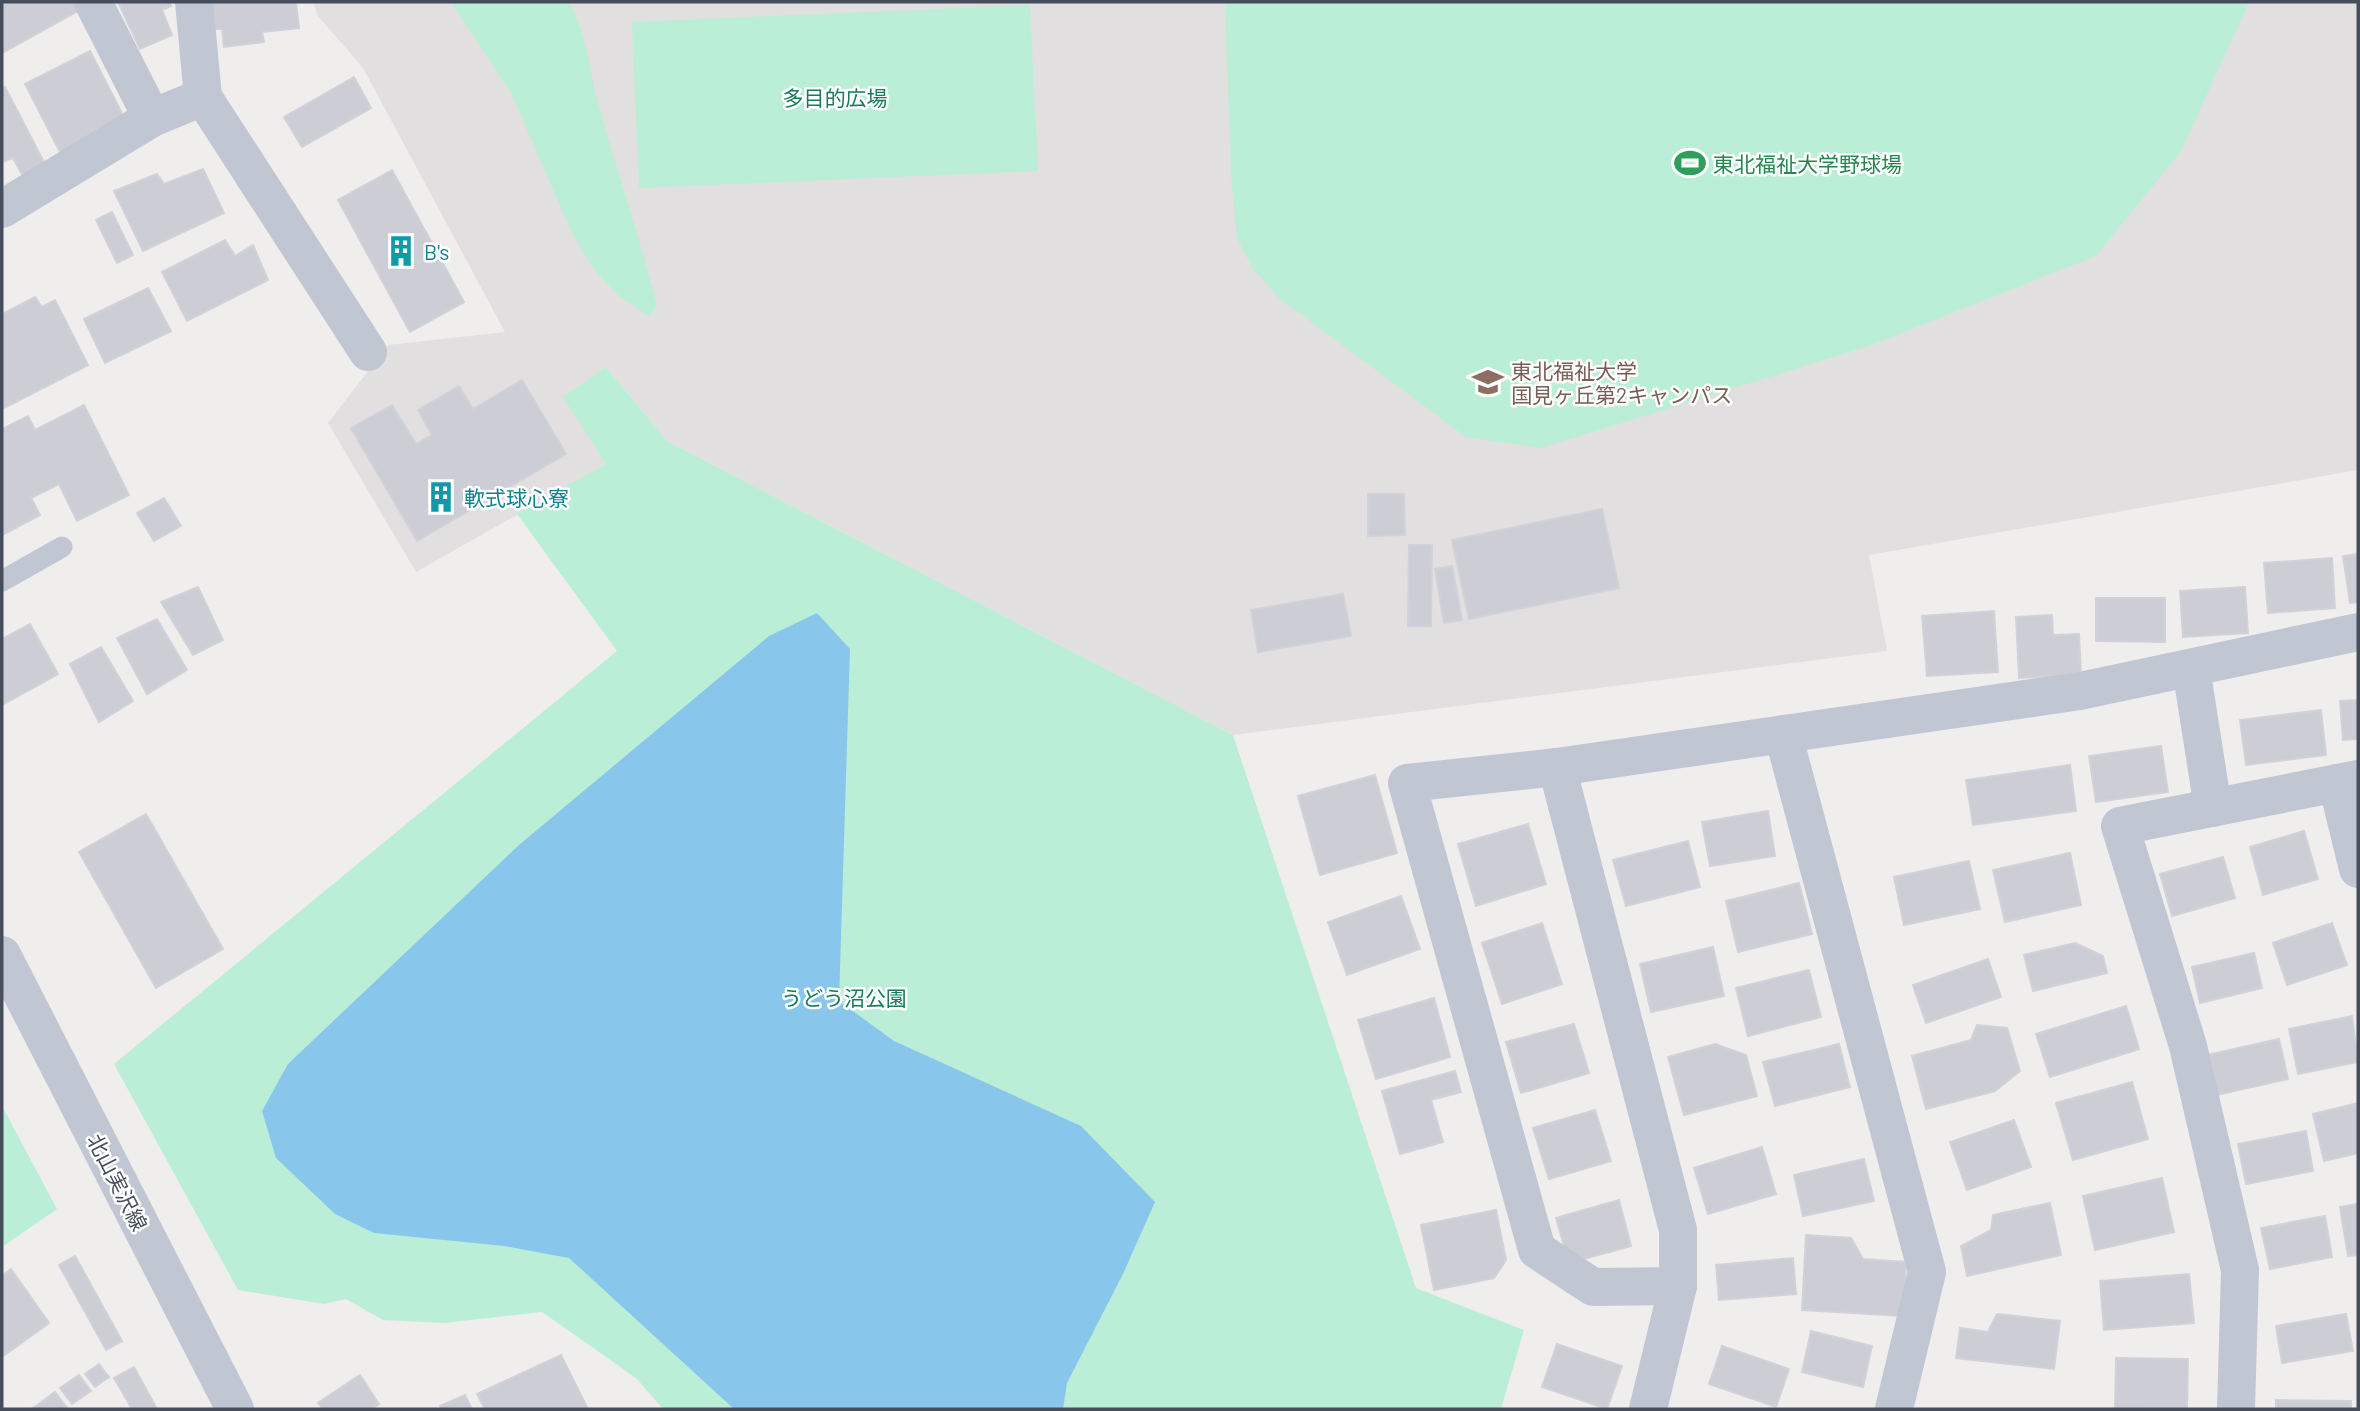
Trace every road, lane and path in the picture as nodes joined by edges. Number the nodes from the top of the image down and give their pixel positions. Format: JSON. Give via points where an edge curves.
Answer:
{"nodes":[{"id":1,"x":93,"y":2,"type":"edge"},
{"id":2,"x":194,"y":2,"type":"edge"},
{"id":3,"x":203,"y":97,"type":"junction"},
{"id":4,"x":152,"y":118,"type":"junction"},
{"id":5,"x":2,"y":209,"type":"edge"},
{"id":6,"x":368,"y":352,"type":"dead end"},
{"id":7,"x":62,"y":548,"type":"dead end"},
{"id":8,"x":2,"y":581,"type":"edge"},
{"id":9,"x":2358,"y":632,"type":"edge"},
{"id":10,"x":2191,"y":668,"type":"junction"},
{"id":11,"x":1783,"y":734,"type":"junction"},
{"id":12,"x":1557,"y":767,"type":"junction"},
{"id":13,"x":2347,"y":781,"type":"edge"},
{"id":14,"x":2213,"y":808,"type":"junction"},
{"id":15,"x":2358,"y":869,"type":"edge"},
{"id":16,"x":3,"y":961,"type":"edge"},
{"id":17,"x":1678,"y":1286,"type":"junction"},
{"id":18,"x":235,"y":1409,"type":"edge"},
{"id":19,"x":1648,"y":1409,"type":"edge"},
{"id":20,"x":1894,"y":1409,"type":"edge"},
{"id":21,"x":2236,"y":1409,"type":"edge"}],
"edges":[{"from":1,"to":4,"type":"street"},
{"from":2,"to":3,"type":"street"},
{"from":3,"to":4,"type":"street"},
{"from":3,"to":6,"type":"street"},
{"from":4,"to":5,"type":"street"},
{"from":7,"to":8,"type":"lane"},
{"from":9,"to":10,"type":"street"},
{"from":10,"to":11,"type":"street","via":[[2080,691]]},
{"from":10,"to":14,"type":"street"},
{"from":11,"to":12,"type":"street"},
{"from":11,"to":20,"type":"street","via":[[1927,1272]]},
{"from":12,"to":17,"type":"street","via":[[1678,1230]]},
{"from":12,"to":17,"type":"street","via":[[1407,783],[1537,1250],[1592,1287]]},
{"from":13,"to":14,"type":"street"},
{"from":13,"to":15,"type":"street"},
{"from":14,"to":21,"type":"street","via":[[2120,826],[2188,1046],[2240,1270]]},
{"from":16,"to":18,"type":"street","name":"北山実沢線"},
{"from":17,"to":19,"type":"street"}]}
